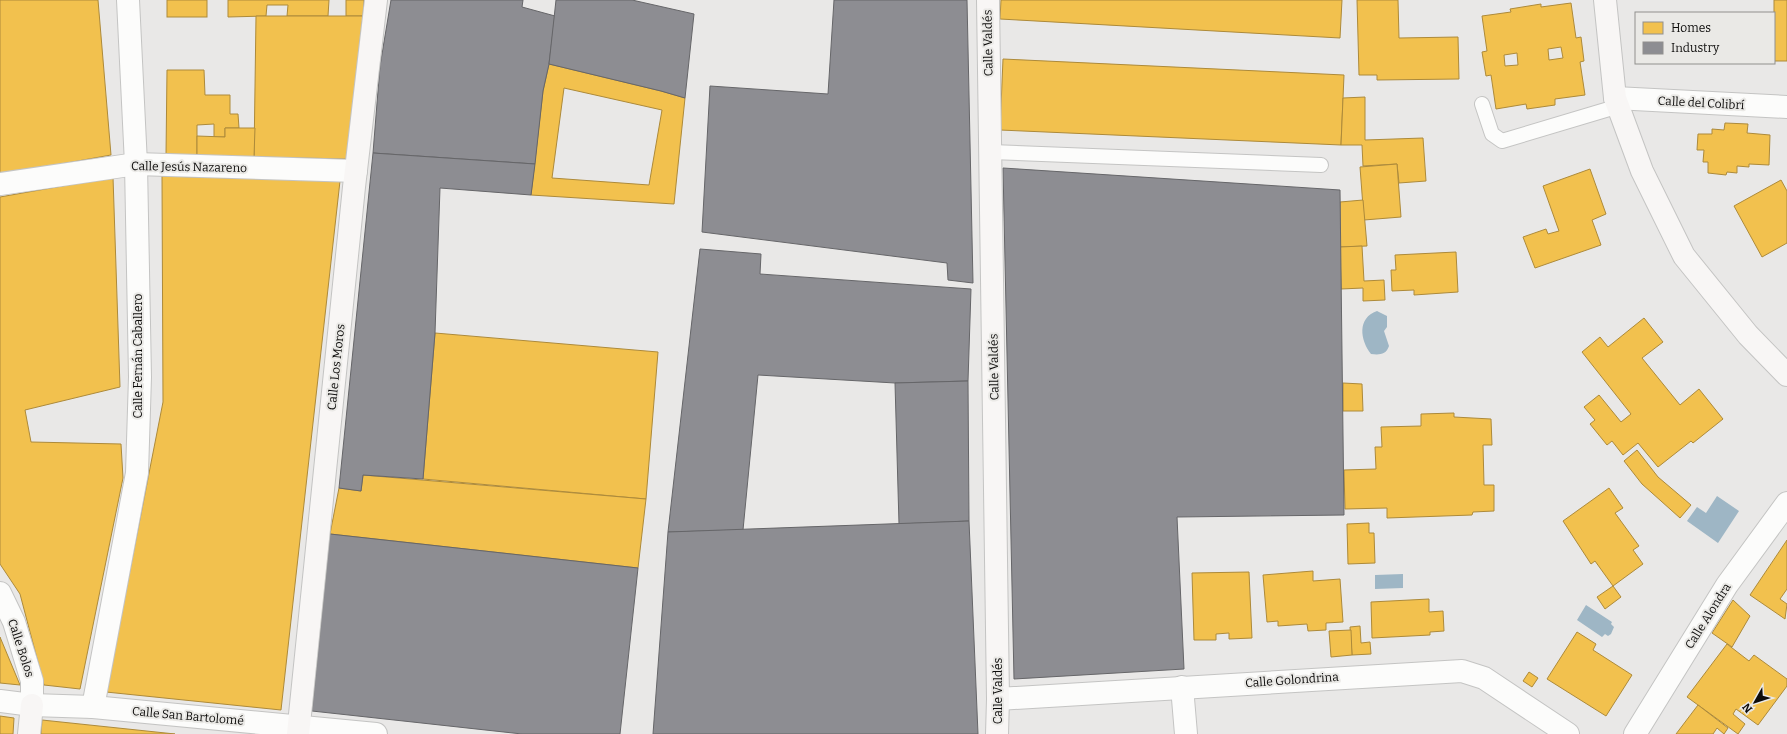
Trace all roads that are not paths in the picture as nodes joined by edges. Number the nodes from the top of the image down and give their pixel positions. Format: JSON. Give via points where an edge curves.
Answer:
{"nodes":[{"id":1,"x":128,"y":0,"type":"edge"},
{"id":2,"x":376,"y":0,"type":"edge"},
{"id":3,"x":988,"y":0,"type":"edge"},
{"id":4,"x":1605,"y":0,"type":"edge"},
{"id":5,"x":1617,"y":102,"type":"junction"},
{"id":6,"x":1482,"y":104,"type":"dead end"},
{"id":7,"x":1787,"y":107,"type":"edge"},
{"id":8,"x":991,"y":152,"type":"junction"},
{"id":9,"x":136,"y":164,"type":"junction"},
{"id":10,"x":1321,"y":165,"type":"dead end"},
{"id":11,"x":356,"y":171,"type":"junction"},
{"id":12,"x":0,"y":184,"type":"edge"},
{"id":13,"x":1787,"y":375,"type":"edge"},
{"id":14,"x":1787,"y":503,"type":"edge"},
{"id":15,"x":0,"y":593,"type":"edge"},
{"id":16,"x":1182,"y":687,"type":"junction"},
{"id":17,"x":998,"y":699,"type":"junction"},
{"id":18,"x":0,"y":701,"type":"edge"},
{"id":19,"x":32,"y":706,"type":"junction"},
{"id":20,"x":93,"y":707,"type":"junction"},
{"id":21,"x":298,"y":730,"type":"edge"},
{"id":22,"x":29,"y":734,"type":"edge"},
{"id":23,"x":376,"y":734,"type":"edge"},
{"id":24,"x":998,"y":734,"type":"edge"},
{"id":25,"x":1186,"y":734,"type":"edge"},
{"id":26,"x":1568,"y":734,"type":"edge"},
{"id":27,"x":1636,"y":734,"type":"edge"}],
"edges":[{"from":1,"to":9,"type":"street","name":"Calle Fernán Caballero"},
{"from":2,"to":11,"type":"street","name":"Calle Los Moros"},
{"from":3,"to":8,"type":"street","name":"Calle Valdés"},
{"from":4,"to":5,"type":"street"},
{"from":5,"to":6,"type":"lane","via":[[1502,141],[1492,134]]},
{"from":5,"to":7,"type":"street","name":"Calle del Colibrí"},
{"from":5,"to":13,"type":"street","via":[[1642,171],[1684,256],[1748,335]]},
{"from":8,"to":10,"type":"lane"},
{"from":8,"to":17,"type":"street","name":"Calle Valdés"},
{"from":9,"to":11,"type":"street","name":"Calle Jesús Nazareno"},
{"from":9,"to":12,"type":"street","name":"Calle Jesús Nazareno"},
{"from":9,"to":20,"type":"street","name":"Calle Fernán Caballero","via":[[140,378],[137,473]]},
{"from":11,"to":21,"type":"street","name":"Calle Los Moros"},
{"from":14,"to":27,"type":"street","name":"Calle Alondra","via":[[1727,585]]},
{"from":15,"to":19,"type":"street","name":"Calle Bolos","via":[[14,622],[32,681]]},
{"from":16,"to":17,"type":"street","name":"Calle Golondrina"},
{"from":16,"to":25,"type":"street"},
{"from":16,"to":26,"type":"street","name":"Calle Golondrina","via":[[1462,671],[1484,678]]},
{"from":17,"to":24,"type":"street","name":"Calle Valdés"},
{"from":18,"to":19,"type":"street","name":"Calle San Bartolomé"},
{"from":19,"to":20,"type":"street","name":"Calle San Bartolomé"},
{"from":19,"to":22,"type":"street"},
{"from":20,"to":21,"type":"street","name":"Calle San Bartolomé"},
{"from":21,"to":23,"type":"street","name":"Calle San Bartolomé"}]}
